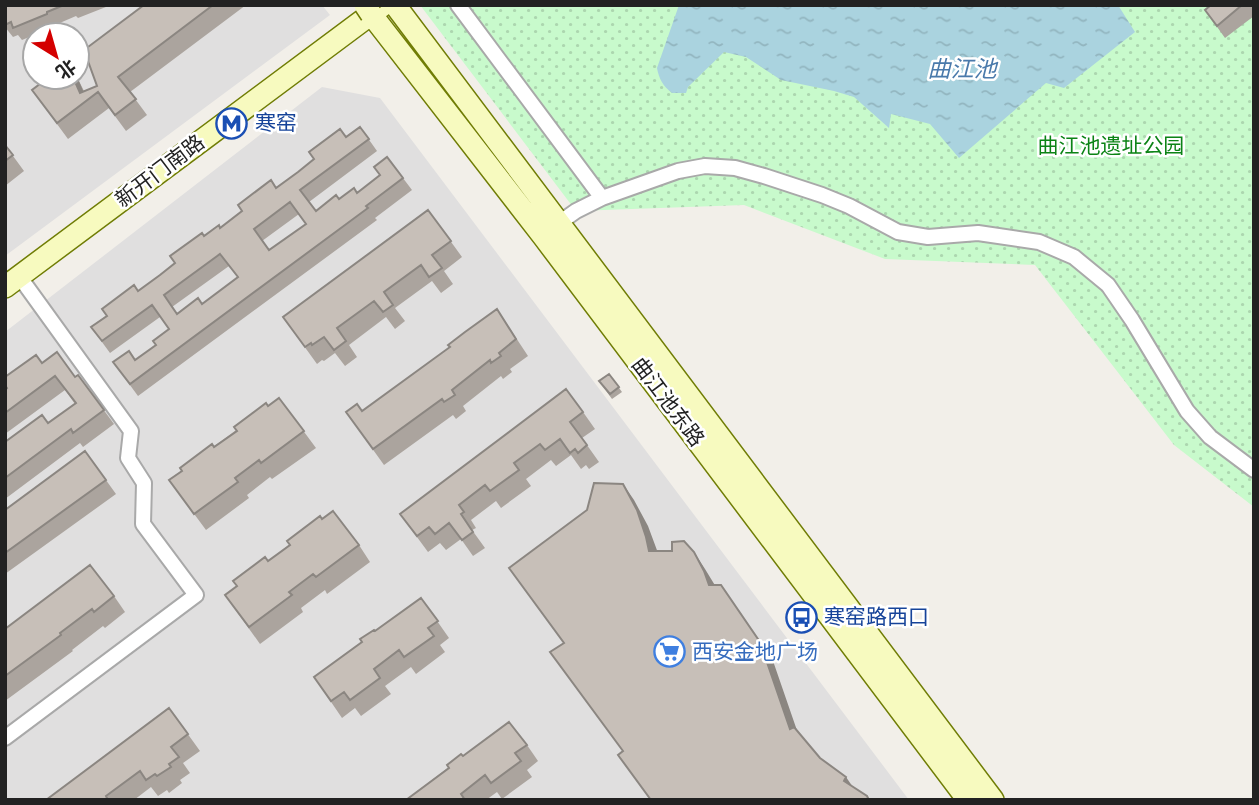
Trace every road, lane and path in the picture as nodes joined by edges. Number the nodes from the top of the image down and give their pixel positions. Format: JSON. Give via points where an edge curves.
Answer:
{"nodes":[{"id":1,"x":395,"y":5,"type":"edge"},
{"id":2,"x":458,"y":5,"type":"edge"},
{"id":3,"x":373,"y":8,"type":"edge"},
{"id":4,"x":602,"y":198,"type":"junction"},
{"id":5,"x":551,"y":229,"type":"junction"},
{"id":6,"x":12,"y":282,"type":"edge"},
{"id":7,"x":1254,"y":470,"type":"edge"},
{"id":8,"x":5,"y":738,"type":"edge"},
{"id":9,"x":968,"y":800,"type":"edge"},
{"id":10,"x":993,"y":800,"type":"edge"}],
"edges":[{"from":1,"to":5,"type":"main road","name":"曲江池东路"},
{"from":2,"to":4,"type":"street"},
{"from":3,"to":5,"type":"main road","name":"曲江池东路"},
{"from":3,"to":6,"type":"main road","name":"新开门南路"},
{"from":4,"to":5,"type":"street"},
{"from":4,"to":7,"type":"street","via":[[678,171],[705,166],[735,168],[822,195],[898,232],[928,237],[978,233],[1039,242],[1074,257],[1108,285],[1187,411],[1210,437]]},
{"from":5,"to":9,"type":"main road","name":"曲江池东路"},
{"from":5,"to":10,"type":"main road","name":"曲江池东路"},
{"from":6,"to":8,"type":"street","via":[[131,431],[128,458],[144,483],[144,524],[196,595]]}]}
